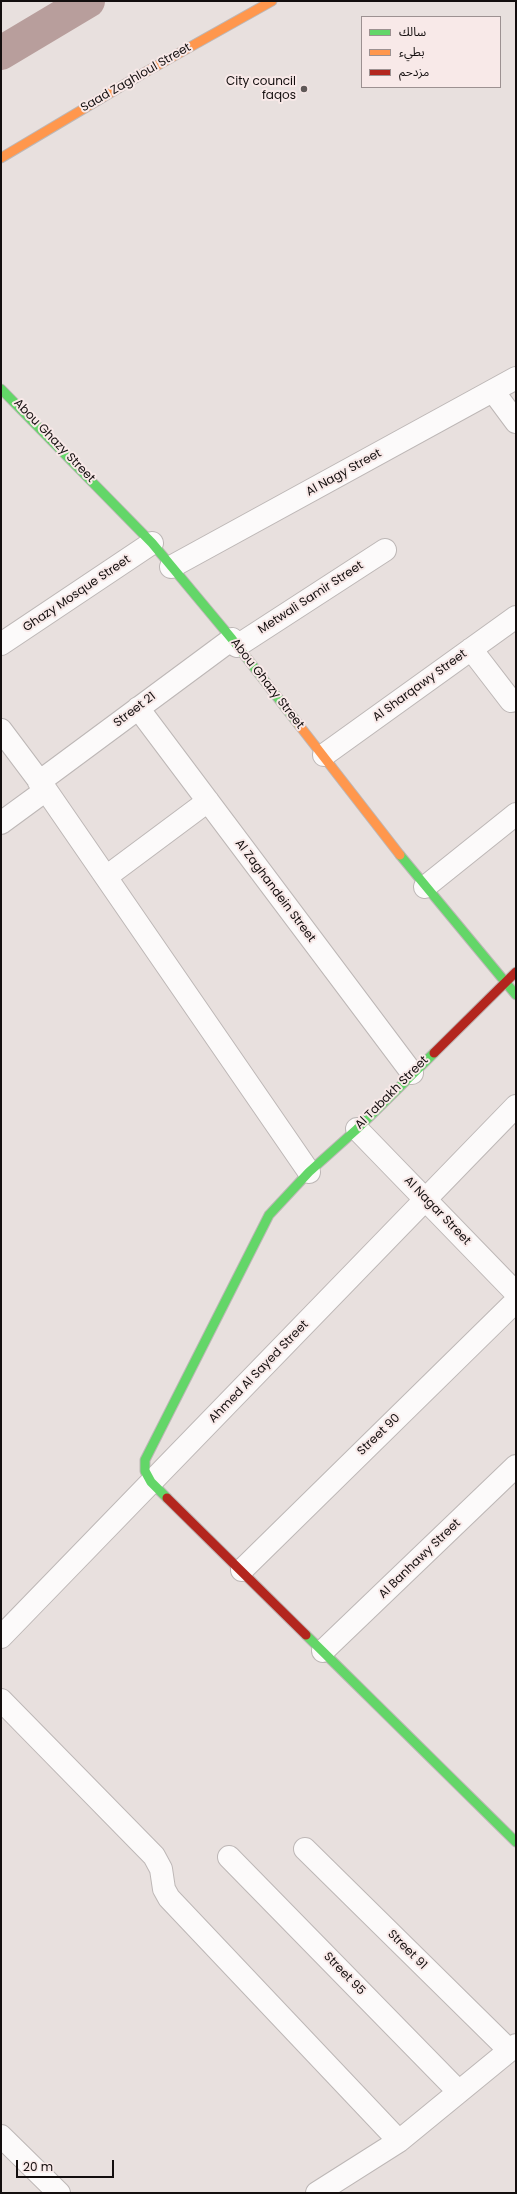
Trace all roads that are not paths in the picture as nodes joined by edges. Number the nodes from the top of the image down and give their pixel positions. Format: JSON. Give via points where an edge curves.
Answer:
{"nodes":[{"id":1,"x":272,"y":1,"type":"edge"},
{"id":2,"x":1,"y":158,"type":"edge"},
{"id":3,"x":516,"y":378,"type":"edge"},
{"id":4,"x":1,"y":389,"type":"edge"},
{"id":5,"x":493,"y":391,"type":"junction"},
{"id":6,"x":516,"y":422,"type":"edge"},
{"id":7,"x":152,"y":543,"type":"junction"},
{"id":8,"x":385,"y":550,"type":"dead end"},
{"id":9,"x":171,"y":567,"type":"junction"},
{"id":10,"x":516,"y":617,"type":"edge"},
{"id":11,"x":234,"y":642,"type":"junction"},
{"id":12,"x":1,"y":644,"type":"edge"},
{"id":13,"x":471,"y":649,"type":"junction"},
{"id":14,"x":512,"y":701,"type":"dead end"},
{"id":15,"x":138,"y":708,"type":"junction"},
{"id":16,"x":1,"y":730,"type":"edge"},
{"id":17,"x":324,"y":755,"type":"junction"},
{"id":18,"x":42,"y":786,"type":"junction"},
{"id":19,"x":208,"y":801,"type":"junction"},
{"id":20,"x":516,"y":814,"type":"edge"},
{"id":21,"x":2,"y":822,"type":"edge"},
{"id":22,"x":106,"y":877,"type":"junction"},
{"id":23,"x":425,"y":887,"type":"junction"},
{"id":24,"x":516,"y":972,"type":"edge"},
{"id":25,"x":505,"y":983,"type":"junction"},
{"id":26,"x":516,"y":995,"type":"edge"},
{"id":27,"x":412,"y":1074,"type":"junction"},
{"id":28,"x":516,"y":1106,"type":"edge"},
{"id":29,"x":357,"y":1129,"type":"junction"},
{"id":30,"x":309,"y":1172,"type":"junction"},
{"id":31,"x":426,"y":1199,"type":"junction"},
{"id":32,"x":516,"y":1294,"type":"edge"},
{"id":33,"x":516,"y":1301,"type":"edge"},
{"id":34,"x":516,"y":1466,"type":"edge"},
{"id":35,"x":151,"y":1482,"type":"junction"},
{"id":36,"x":242,"y":1570,"type":"junction"},
{"id":37,"x":1,"y":1637,"type":"edge"},
{"id":38,"x":324,"y":1651,"type":"junction"},
{"id":39,"x":1,"y":1700,"type":"edge"},
{"id":40,"x":516,"y":1842,"type":"edge"},
{"id":41,"x":305,"y":1849,"type":"dead end"},
{"id":42,"x":229,"y":1857,"type":"dead end"},
{"id":43,"x":513,"y":2047,"type":"edge"},
{"id":44,"x":459,"y":2092,"type":"junction"},
{"id":45,"x":1,"y":2136,"type":"edge"},
{"id":46,"x":399,"y":2142,"type":"junction"},
{"id":47,"x":59,"y":2193,"type":"edge"},
{"id":48,"x":317,"y":2193,"type":"edge"}],
"edges":[{"from":1,"to":2,"type":"street","name":"Saad Zaghloul Street","via":[[142,74]]},
{"from":3,"to":5,"type":"street","name":"Al Nagy Street"},
{"from":4,"to":7,"type":"street","name":"Abou Ghazy Street","via":[[8,393]]},
{"from":5,"to":6,"type":"street"},
{"from":5,"to":9,"type":"street","name":"Al Nagy Street"},
{"from":7,"to":9,"type":"street","name":"Abou Ghazy Street"},
{"from":7,"to":12,"type":"street","name":"Ghazy Mosque Street"},
{"from":8,"to":11,"type":"street","name":"Metwali Samir Street"},
{"from":9,"to":11,"type":"street","name":"Abou Ghazy Street"},
{"from":10,"to":13,"type":"street","name":"Al Sharqawy Street"},
{"from":11,"to":15,"type":"street","name":"Street 21"},
{"from":11,"to":17,"type":"street","name":"Abou Ghazy Street"},
{"from":13,"to":14,"type":"street"},
{"from":13,"to":17,"type":"street","name":"Al Sharqawy Street"},
{"from":15,"to":18,"type":"street","name":"Street 21"},
{"from":15,"to":19,"type":"street","name":"Al Zaghandein Street"},
{"from":16,"to":18,"type":"street"},
{"from":17,"to":23,"type":"street","name":"Abou Ghazy Street"},
{"from":18,"to":21,"type":"street","name":"Street 21"},
{"from":18,"to":22,"type":"street"},
{"from":19,"to":22,"type":"street"},
{"from":19,"to":27,"type":"street","name":"Al Zaghandein Street"},
{"from":20,"to":23,"type":"street"},
{"from":22,"to":30,"type":"street"},
{"from":23,"to":25,"type":"street","name":"Abou Ghazy Street"},
{"from":24,"to":25,"type":"street","name":"Al Tabakh Street"},
{"from":25,"to":26,"type":"street","name":"Abou Ghazy Street"},
{"from":25,"to":27,"type":"street","name":"Al Tabakh Street"},
{"from":27,"to":29,"type":"street","name":"Al Tabakh Street"},
{"from":28,"to":31,"type":"street","name":"Ahmed Al Sayed Street"},
{"from":29,"to":30,"type":"street","name":"Al Tabakh Street"},
{"from":29,"to":31,"type":"street","name":"Al Nagar Street"},
{"from":30,"to":35,"type":"street","name":"Al Tabakh Street","via":[[268,1215],[145,1460],[145,1471]]},
{"from":31,"to":32,"type":"street","name":"Al Nagar Street"},
{"from":31,"to":35,"type":"street","name":"Ahmed Al Sayed Street"},
{"from":33,"to":36,"type":"street","name":"Street 90"},
{"from":34,"to":38,"type":"street","name":"Al Banhawy Street"},
{"from":35,"to":36,"type":"street"},
{"from":35,"to":37,"type":"street","name":"Ahmed Al Sayed Street"},
{"from":36,"to":38,"type":"street"},
{"from":38,"to":40,"type":"street"},
{"from":39,"to":46,"type":"street","via":[[154,1856],[161,1869],[164,1889],[169,1898]]},
{"from":41,"to":43,"type":"street","name":"Street 91"},
{"from":42,"to":44,"type":"street","name":"Street 95"},
{"from":43,"to":44,"type":"street"},
{"from":44,"to":46,"type":"street"},
{"from":45,"to":47,"type":"street"},
{"from":46,"to":48,"type":"street"}]}
